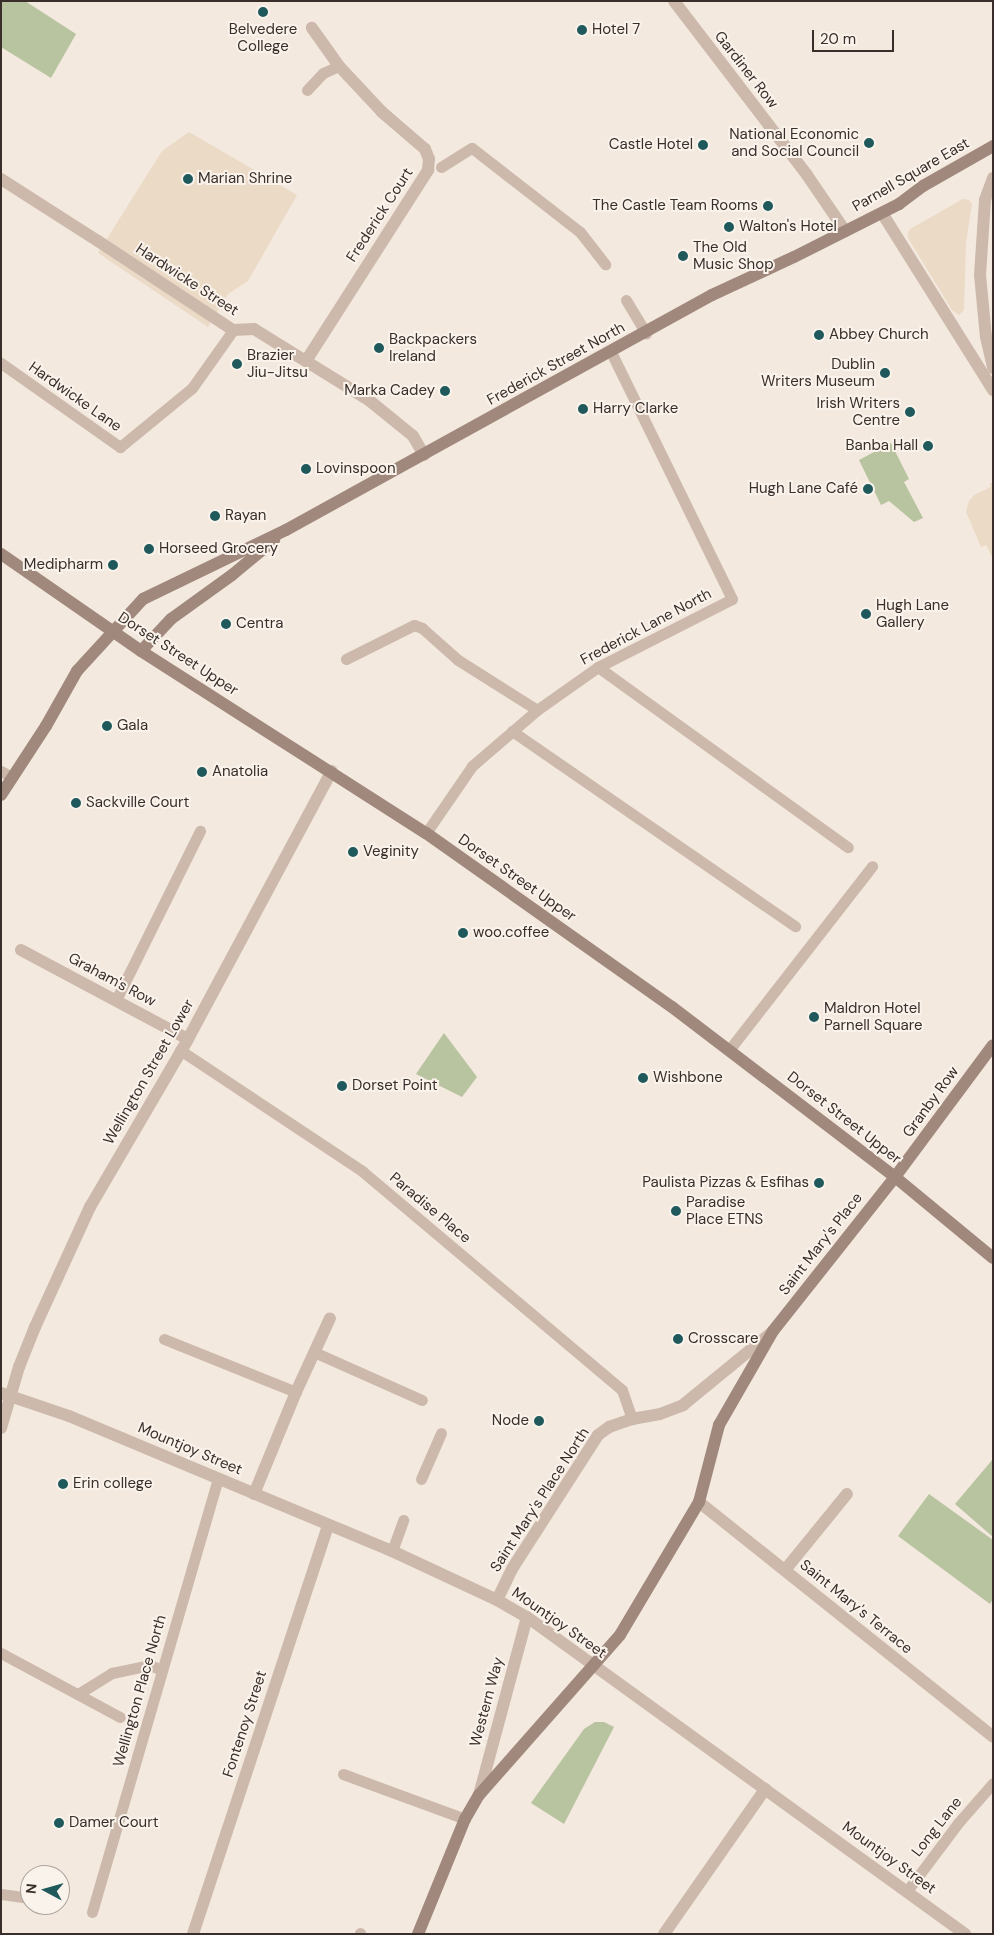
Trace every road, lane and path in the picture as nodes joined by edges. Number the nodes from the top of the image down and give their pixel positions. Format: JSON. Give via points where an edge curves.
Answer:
{"nodes":[{"id":1,"x":674,"y":1,"type":"edge"},
{"id":2,"x":312,"y":28,"type":"dead end"},
{"id":3,"x":339,"y":66,"type":"junction"},
{"id":4,"x":307,"y":90,"type":"dead end"},
{"id":5,"x":993,"y":146,"type":"edge"},
{"id":6,"x":441,"y":167,"type":"dead end"},
{"id":7,"x":993,"y":178,"type":"edge"},
{"id":8,"x":1,"y":179,"type":"edge"},
{"id":9,"x":882,"y":213,"type":"junction"},
{"id":10,"x":845,"y":231,"type":"junction"},
{"id":11,"x":605,"y":264,"type":"dead end"},
{"id":12,"x":626,"y":300,"type":"dead end"},
{"id":13,"x":233,"y":330,"type":"junction"},
{"id":14,"x":646,"y":333,"type":"junction"},
{"id":15,"x":611,"y":352,"type":"junction"},
{"id":16,"x":306,"y":360,"type":"junction"},
{"id":17,"x":1,"y":363,"type":"edge"},
{"id":18,"x":993,"y":368,"type":"edge"},
{"id":19,"x":993,"y":390,"type":"edge"},
{"id":20,"x":424,"y":455,"type":"junction"},
{"id":21,"x":286,"y":530,"type":"junction"},
{"id":22,"x":1,"y":554,"type":"edge"},
{"id":23,"x":112,"y":631,"type":"junction"},
{"id":24,"x":142,"y":651,"type":"junction"},
{"id":25,"x":346,"y":659,"type":"dead end"},
{"id":26,"x":598,"y":667,"type":"junction"},
{"id":27,"x":537,"y":710,"type":"junction"},
{"id":28,"x":512,"y":731,"type":"junction"},
{"id":29,"x":332,"y":771,"type":"junction"},
{"id":30,"x":7,"y":774,"type":"edge"},
{"id":31,"x":1,"y":795,"type":"edge"},
{"id":32,"x":200,"y":831,"type":"dead end"},
{"id":33,"x":426,"y":833,"type":"junction"},
{"id":34,"x":848,"y":847,"type":"dead end"},
{"id":35,"x":872,"y":866,"type":"dead end"},
{"id":36,"x":795,"y":926,"type":"dead end"},
{"id":37,"x":21,"y":950,"type":"dead end"},
{"id":38,"x":116,"y":1000,"type":"junction"},
{"id":39,"x":188,"y":1039,"type":"junction"},
{"id":40,"x":993,"y":1045,"type":"edge"},
{"id":41,"x":180,"y":1050,"type":"junction"},
{"id":42,"x":729,"y":1050,"type":"junction"},
{"id":43,"x":894,"y":1178,"type":"junction"},
{"id":44,"x":993,"y":1258,"type":"edge"},
{"id":45,"x":330,"y":1318,"type":"dead end"},
{"id":46,"x":773,"y":1331,"type":"junction"},
{"id":47,"x":164,"y":1338,"type":"dead end"},
{"id":48,"x":314,"y":1352,"type":"junction"},
{"id":49,"x":296,"y":1392,"type":"junction"},
{"id":50,"x":6,"y":1394,"type":"edge"},
{"id":51,"x":422,"y":1400,"type":"dead end"},
{"id":52,"x":632,"y":1419,"type":"junction"},
{"id":53,"x":1,"y":1428,"type":"edge"},
{"id":54,"x":442,"y":1433,"type":"dead end"},
{"id":55,"x":218,"y":1478,"type":"junction"},
{"id":56,"x":421,"y":1479,"type":"dead end"},
{"id":57,"x":254,"y":1494,"type":"junction"},
{"id":58,"x":847,"y":1494,"type":"dead end"},
{"id":59,"x":699,"y":1502,"type":"junction"},
{"id":60,"x":403,"y":1520,"type":"dead end"},
{"id":61,"x":328,"y":1525,"type":"junction"},
{"id":62,"x":392,"y":1551,"type":"junction"},
{"id":63,"x":784,"y":1570,"type":"junction"},
{"id":64,"x":497,"y":1600,"type":"junction"},
{"id":65,"x":527,"y":1618,"type":"junction"},
{"id":66,"x":1,"y":1653,"type":"edge"},
{"id":67,"x":594,"y":1667,"type":"junction"},
{"id":68,"x":162,"y":1670,"type":"junction"},
{"id":69,"x":78,"y":1694,"type":"junction"},
{"id":70,"x":120,"y":1717,"type":"dead end"},
{"id":71,"x":993,"y":1737,"type":"edge"},
{"id":72,"x":343,"y":1774,"type":"dead end"},
{"id":73,"x":993,"y":1783,"type":"edge"},
{"id":74,"x":765,"y":1789,"type":"junction"},
{"id":75,"x":479,"y":1795,"type":"junction"},
{"id":76,"x":465,"y":1819,"type":"junction"},
{"id":77,"x":907,"y":1891,"type":"junction"},
{"id":78,"x":1,"y":1894,"type":"edge"},
{"id":79,"x":20,"y":1896,"type":"edge"},
{"id":80,"x":92,"y":1912,"type":"dead end"},
{"id":81,"x":193,"y":1934,"type":"edge"},
{"id":82,"x":418,"y":1934,"type":"edge"},
{"id":83,"x":664,"y":1934,"type":"edge"},
{"id":84,"x":965,"y":1934,"type":"edge"}],
"edges":[{"from":1,"to":10,"type":"street","name":"Gardiner Row","via":[[807,175]]},
{"from":2,"to":3,"type":"street","name":"Frederick Court"},
{"from":3,"to":4,"type":"lane","via":[[323,74]]},
{"from":3,"to":16,"type":"street","name":"Frederick Court","via":[[382,112],[425,148],[428,170]]},
{"from":5,"to":9,"type":"main road","name":"Parnell Square East"},
{"from":6,"to":11,"type":"lane","via":[[472,148],[580,232]]},
{"from":7,"to":18,"type":"street","via":[[985,200],[980,276],[986,337]]},
{"from":8,"to":13,"type":"street","name":"Hardwicke Street"},
{"from":9,"to":10,"type":"main road","name":"Parnell Square East"},
{"from":9,"to":19,"type":"street"},
{"from":10,"to":14,"type":"main road","name":"Frederick Street North","via":[[712,295]]},
{"from":12,"to":14,"type":"lane"},
{"from":13,"to":16,"type":"street","name":"Hardwicke Street","via":[[254,329]]},
{"from":13,"to":17,"type":"lane","name":"Hardwicke Lane","via":[[192,388],[120,447]]},
{"from":14,"to":15,"type":"main road","name":"Frederick Street North"},
{"from":15,"to":20,"type":"main road","name":"Frederick Street North"},
{"from":15,"to":26,"type":"lane","name":"Frederick Lane North","via":[[732,599]]},
{"from":16,"to":20,"type":"street","name":"Hardwicke Street","via":[[370,401],[412,436]]},
{"from":20,"to":21,"type":"main road","name":"Frederick Street North"},
{"from":21,"to":23,"type":"main road","name":"Frederick Street North","via":[[143,599]]},
{"from":21,"to":24,"type":"main road","name":"Frederick Street North","via":[[232,575],[171,619]]},
{"from":22,"to":23,"type":"main road","name":"Dorset Street Upper"},
{"from":23,"to":24,"type":"main road","name":"Dorset Street Upper"},
{"from":23,"to":30,"type":"main road","name":"Frederick Street North","via":[[77,671],[46,726]]},
{"from":24,"to":29,"type":"main road","name":"Dorset Street Upper"},
{"from":25,"to":27,"type":"lane","via":[[414,625],[422,628],[458,660]]},
{"from":26,"to":27,"type":"lane","name":"Frederick Lane North"},
{"from":26,"to":34,"type":"lane"},
{"from":27,"to":28,"type":"lane","name":"Frederick Lane North"},
{"from":28,"to":33,"type":"lane","name":"Frederick Lane North","via":[[472,766]]},
{"from":28,"to":36,"type":"lane"},
{"from":29,"to":33,"type":"main road","name":"Dorset Street Upper"},
{"from":29,"to":39,"type":"street","name":"Wellington Street Lower"},
{"from":30,"to":31,"type":"main road","name":"Frederick Street North"},
{"from":32,"to":38,"type":"lane"},
{"from":33,"to":42,"type":"main road","name":"Dorset Street Upper"},
{"from":35,"to":42,"type":"lane"},
{"from":37,"to":38,"type":"street","name":"Graham's Row"},
{"from":38,"to":39,"type":"street","name":"Graham's Row"},
{"from":39,"to":41,"type":"street","name":"Wellington Street Lower"},
{"from":40,"to":43,"type":"main road","name":"Granby Row"},
{"from":41,"to":50,"type":"street","name":"Wellington Street Lower","via":[[90,1207]]},
{"from":41,"to":52,"type":"lane","name":"Paradise Place","via":[[362,1171],[622,1390]]},
{"from":42,"to":43,"type":"main road","name":"Dorset Street Upper"},
{"from":43,"to":44,"type":"main road","name":"Dorset Street Upper"},
{"from":43,"to":46,"type":"main road","name":"Saint Mary's Place"},
{"from":45,"to":48,"type":"street"},
{"from":46,"to":52,"type":"street","name":"Saint Mary's Place North","via":[[683,1405],[660,1414]]},
{"from":46,"to":59,"type":"main road","via":[[719,1425]]},
{"from":47,"to":49,"type":"lane"},
{"from":48,"to":49,"type":"street"},
{"from":48,"to":51,"type":"lane"},
{"from":49,"to":57,"type":"street"},
{"from":50,"to":53,"type":"street","name":"Wellington Street Lower"},
{"from":50,"to":55,"type":"street","name":"Mountjoy Street","via":[[69,1416]]},
{"from":52,"to":64,"type":"street","name":"Saint Mary's Place North","via":[[609,1427],[598,1436],[512,1569]]},
{"from":54,"to":56,"type":"lane"},
{"from":55,"to":57,"type":"street","name":"Mountjoy Street"},
{"from":55,"to":68,"type":"lane","name":"Wellington Place North"},
{"from":57,"to":61,"type":"street","name":"Mountjoy Street"},
{"from":58,"to":63,"type":"street"},
{"from":59,"to":63,"type":"street","name":"Saint Mary's Terrace"},
{"from":59,"to":67,"type":"main road","via":[[620,1635]]},
{"from":60,"to":62,"type":"lane"},
{"from":61,"to":62,"type":"street","name":"Mountjoy Street"},
{"from":61,"to":81,"type":"street","name":"Fontenoy Street"},
{"from":62,"to":64,"type":"street","name":"Mountjoy Street"},
{"from":63,"to":71,"type":"street","name":"Saint Mary's Terrace"},
{"from":64,"to":65,"type":"street","name":"Mountjoy Street"},
{"from":65,"to":67,"type":"street","name":"Mountjoy Street"},
{"from":65,"to":75,"type":"street","name":"Western Way"},
{"from":66,"to":69,"type":"lane"},
{"from":67,"to":74,"type":"street","name":"Mountjoy Street"},
{"from":67,"to":75,"type":"main road","name":"Western Way"},
{"from":68,"to":69,"type":"lane","via":[[150,1665],[112,1673]]},
{"from":68,"to":80,"type":"lane","name":"Wellington Place North"},
{"from":69,"to":70,"type":"lane"},
{"from":72,"to":76,"type":"lane"},
{"from":73,"to":77,"type":"lane","name":"Long Lane"},
{"from":74,"to":77,"type":"street","name":"Mountjoy Street"},
{"from":74,"to":83,"type":"street"},
{"from":75,"to":76,"type":"main road","name":"Western Way"},
{"from":76,"to":82,"type":"main road","name":"Western Way"},
{"from":77,"to":84,"type":"street","name":"Mountjoy Street"},
{"from":78,"to":79,"type":"lane"}]}
